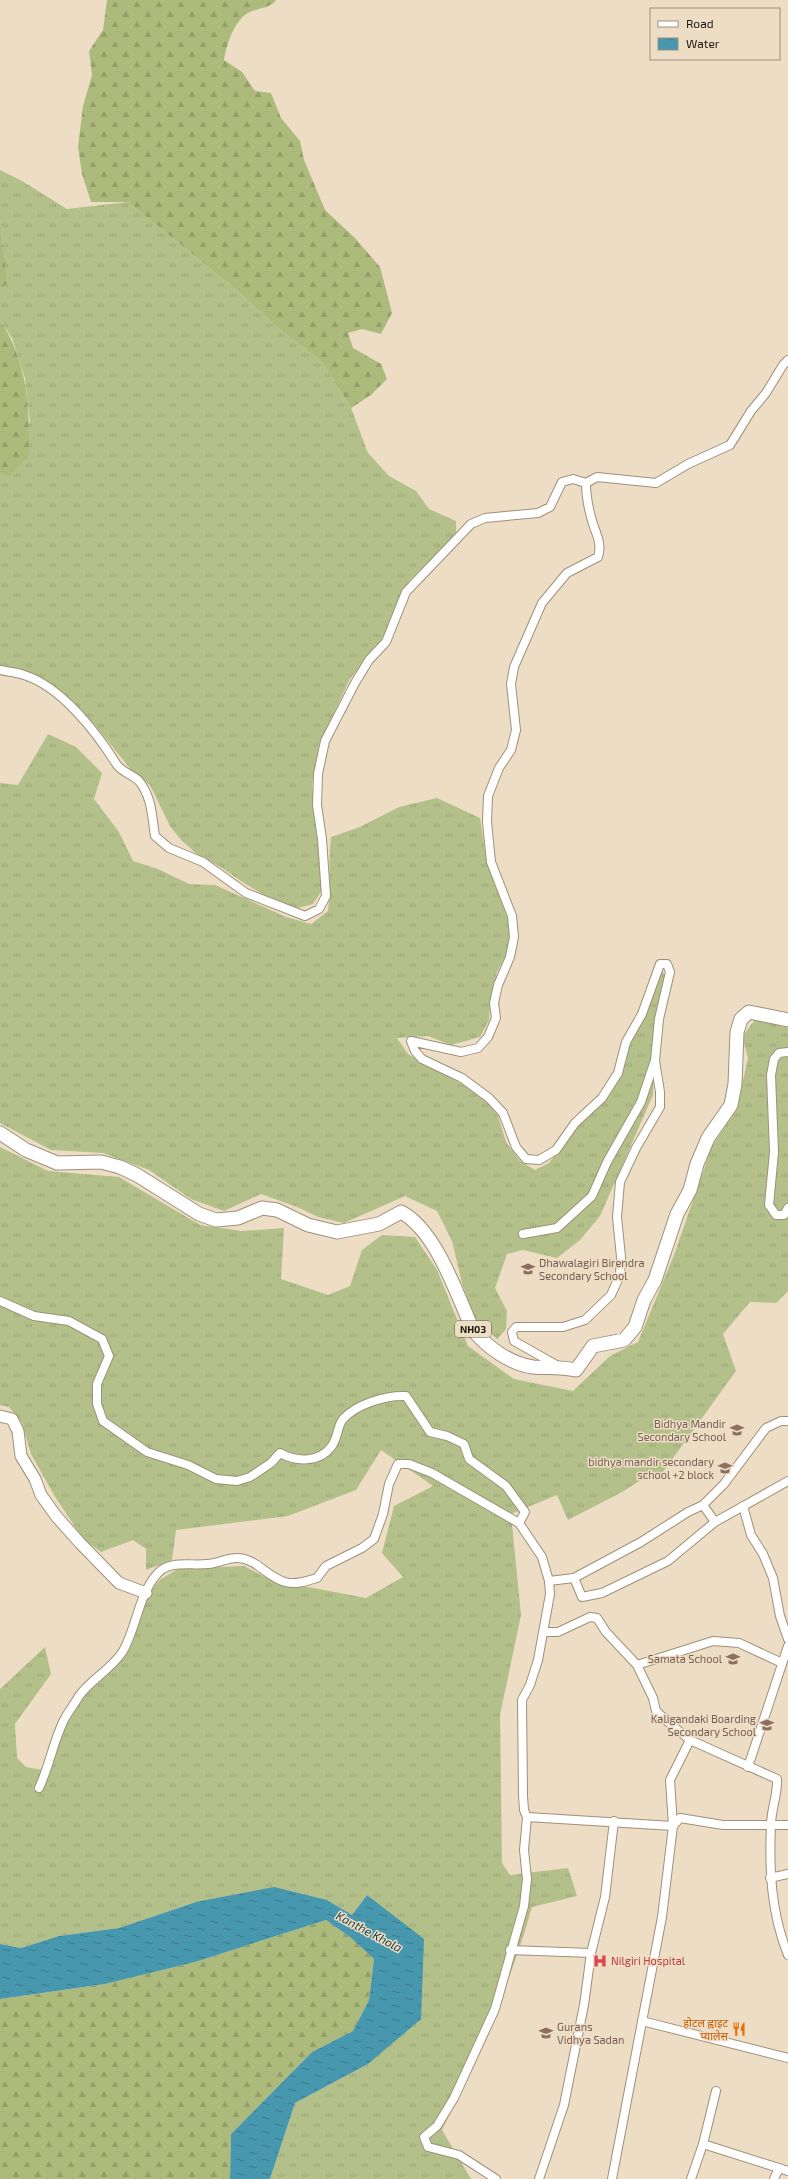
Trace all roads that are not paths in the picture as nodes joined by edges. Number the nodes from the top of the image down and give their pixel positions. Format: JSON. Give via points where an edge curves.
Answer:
{"nodes":[{"id":1,"x":788,"y":360,"type":"edge"},
{"id":2,"x":586,"y":484,"type":"junction"},
{"id":3,"x":0,"y":670,"type":"edge"},
{"id":4,"x":788,"y":1020,"type":"edge"},
{"id":5,"x":788,"y":1052,"type":"edge"},
{"id":6,"x":655,"y":1061,"type":"junction"},
{"id":7,"x":0,"y":1133,"type":"edge"},
{"id":8,"x":788,"y":1208,"type":"edge"},
{"id":9,"x":524,"y":1234,"type":"dead end"},
{"id":10,"x":0,"y":1301,"type":"edge"},
{"id":11,"x":561,"y":1367,"type":"junction"},
{"id":12,"x":0,"y":1416,"type":"edge"},
{"id":13,"x":788,"y":1421,"type":"edge"},
{"id":14,"x":788,"y":1481,"type":"edge"},
{"id":15,"x":703,"y":1505,"type":"junction"},
{"id":16,"x":743,"y":1506,"type":"junction"},
{"id":17,"x":715,"y":1522,"type":"junction"},
{"id":18,"x":519,"y":1523,"type":"junction"},
{"id":19,"x":574,"y":1578,"type":"junction"},
{"id":20,"x":549,"y":1581,"type":"junction"},
{"id":21,"x":146,"y":1593,"type":"junction"},
{"id":22,"x":544,"y":1632,"type":"junction"},
{"id":23,"x":788,"y":1639,"type":"edge"},
{"id":24,"x":788,"y":1646,"type":"edge"},
{"id":25,"x":782,"y":1663,"type":"junction"},
{"id":26,"x":637,"y":1665,"type":"junction"},
{"id":27,"x":690,"y":1740,"type":"junction"},
{"id":28,"x":748,"y":1767,"type":"junction"},
{"id":29,"x":39,"y":1788,"type":"dead end"},
{"id":30,"x":527,"y":1817,"type":"junction"},
{"id":31,"x":614,"y":1821,"type":"junction"},
{"id":32,"x":771,"y":1824,"type":"junction"},
{"id":33,"x":788,"y":1825,"type":"edge"},
{"id":34,"x":673,"y":1826,"type":"junction"},
{"id":35,"x":788,"y":1874,"type":"edge"},
{"id":36,"x":770,"y":1878,"type":"junction"},
{"id":37,"x":510,"y":1950,"type":"junction"},
{"id":38,"x":591,"y":1953,"type":"junction"},
{"id":39,"x":788,"y":1955,"type":"edge"},
{"id":40,"x":642,"y":2020,"type":"junction"},
{"id":41,"x":788,"y":2058,"type":"edge"},
{"id":42,"x":716,"y":2091,"type":"dead end"},
{"id":43,"x":703,"y":2144,"type":"junction"},
{"id":44,"x":779,"y":2168,"type":"junction"},
{"id":45,"x":788,"y":2171,"type":"edge"},
{"id":46,"x":496,"y":2179,"type":"edge"},
{"id":47,"x":539,"y":2179,"type":"edge"},
{"id":48,"x":612,"y":2179,"type":"edge"},
{"id":49,"x":691,"y":2179,"type":"edge"},
{"id":50,"x":774,"y":2179,"type":"edge"}],
"edges":[{"from":1,"to":2,"type":"street","via":[[730,445],[688,464],[656,483],[597,477]]},
{"from":2,"to":3,"type":"street","via":[[573,479],[562,482],[550,507],[538,513],[485,518],[471,524],[406,592],[386,642],[369,660],[355,682],[325,741],[318,774],[317,805],[326,896],[319,909],[305,916],[246,893],[203,862],[169,848],[154,836],[152,806],[139,781],[118,767],[104,743],[78,714],[56,693],[25,675]]},
{"from":2,"to":6,"type":"street","via":[[587,503],[599,538],[598,557],[567,573],[542,603],[514,667],[511,684],[516,730],[511,750],[499,768],[488,796],[487,822],[491,862],[512,916],[514,937],[494,1003],[496,1018],[488,1038],[478,1048],[461,1052],[412,1041],[415,1051],[422,1059],[462,1078],[490,1098],[503,1113],[516,1147],[526,1159],[539,1160],[556,1150],[575,1123],[602,1098],[618,1073],[626,1042],[642,1014],[660,964],[668,964],[670,972],[659,1019]]},
{"from":4,"to":11,"type":"main road","number":"NH03","via":[[749,1012],[741,1019],[737,1032],[735,1084],[731,1105],[708,1138],[635,1327],[624,1340],[593,1346],[576,1370]]},
{"from":5,"to":8,"type":"street","via":[[779,1054],[774,1059],[771,1075],[774,1152],[769,1205],[776,1215],[784,1215]]},
{"from":6,"to":9,"type":"street","via":[[641,1102],[607,1162],[592,1196],[557,1228]]},
{"from":6,"to":11,"type":"street","via":[[660,1107],[620,1182],[617,1217],[620,1275],[611,1296],[585,1320],[563,1327],[516,1327],[512,1332],[514,1341]]},
{"from":7,"to":11,"type":"main road","number":"NH03","via":[[26,1150],[56,1164],[101,1162],[120,1167],[199,1214],[216,1220],[238,1218],[262,1208],[277,1210],[308,1226],[337,1232],[379,1224],[401,1212],[412,1217],[421,1226],[442,1261],[473,1330],[481,1340],[515,1361],[531,1367]]},
{"from":10,"to":18,"type":"street","via":[[34,1316],[69,1320],[102,1339],[109,1356],[97,1384],[98,1404],[103,1421],[147,1452],[188,1465],[216,1479],[237,1481],[250,1477],[271,1463],[280,1453],[290,1459],[304,1461],[319,1456],[331,1448],[342,1420],[349,1414],[385,1398],[406,1396],[430,1432],[464,1444],[469,1459],[506,1486],[525,1512]]},
{"from":12,"to":21,"type":"street","via":[[12,1419],[18,1431],[21,1456],[41,1495],[56,1516],[119,1583]]},
{"from":13,"to":15,"type":"street","via":[[781,1421],[766,1428],[724,1484]]},
{"from":14,"to":16,"type":"street"},
{"from":15,"to":17,"type":"street"},
{"from":15,"to":19,"type":"street"},
{"from":16,"to":17,"type":"street"},
{"from":16,"to":23,"type":"street","via":[[751,1535],[763,1554],[773,1578],[780,1616]]},
{"from":17,"to":19,"type":"street","via":[[668,1561],[602,1593],[582,1597]]},
{"from":18,"to":20,"type":"street","via":[[542,1557]]},
{"from":18,"to":21,"type":"street","via":[[432,1473],[409,1464],[398,1464],[389,1484],[383,1514],[374,1539],[326,1566],[318,1578],[298,1583],[285,1582],[271,1576],[257,1564],[236,1558],[208,1564],[172,1566],[158,1573]]},
{"from":19,"to":20,"type":"street"},
{"from":20,"to":22,"type":"street","via":[[550,1594]]},
{"from":21,"to":29,"type":"street","via":[[123,1650],[80,1695],[63,1722],[48,1770]]},
{"from":22,"to":26,"type":"street","via":[[558,1632],[590,1617],[597,1618],[606,1632]]},
{"from":22,"to":30,"type":"street","via":[[532,1679],[522,1700],[523,1803]]},
{"from":24,"to":25,"type":"street"},
{"from":25,"to":26,"type":"street","via":[[739,1643],[713,1641]]},
{"from":25,"to":28,"type":"street"},
{"from":26,"to":27,"type":"street","via":[[653,1698],[656,1711]]},
{"from":27,"to":28,"type":"street"},
{"from":27,"to":34,"type":"street","via":[[670,1780]]},
{"from":28,"to":32,"type":"street","via":[[777,1779]]},
{"from":30,"to":31,"type":"street"},
{"from":30,"to":37,"type":"street","via":[[524,1850],[527,1879]]},
{"from":31,"to":34,"type":"street"},
{"from":31,"to":38,"type":"street","via":[[605,1897]]},
{"from":32,"to":33,"type":"street"},
{"from":32,"to":34,"type":"street","via":[[723,1824],[680,1818]]},
{"from":32,"to":36,"type":"street"},
{"from":34,"to":40,"type":"street","via":[[662,1917]]},
{"from":35,"to":36,"type":"street"},
{"from":36,"to":39,"type":"street","via":[[772,1899]]},
{"from":37,"to":38,"type":"street"},
{"from":37,"to":46,"type":"street","via":[[495,2009],[457,2091],[437,2126],[424,2137],[428,2147],[459,2155]]},
{"from":38,"to":47,"type":"street","via":[[584,2005],[564,2105]]},
{"from":40,"to":41,"type":"street"},
{"from":40,"to":48,"type":"street"},
{"from":42,"to":43,"type":"street"},
{"from":43,"to":44,"type":"street"},
{"from":43,"to":49,"type":"street"},
{"from":44,"to":45,"type":"street"},
{"from":44,"to":50,"type":"street"}]}
